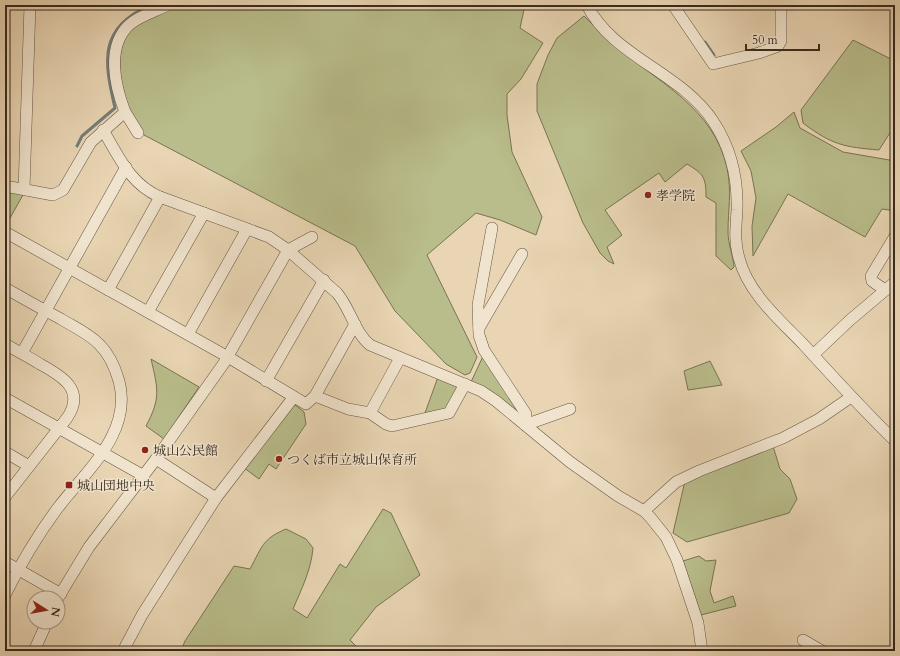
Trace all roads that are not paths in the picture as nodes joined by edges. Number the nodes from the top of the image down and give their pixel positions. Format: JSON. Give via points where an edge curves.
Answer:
{"nodes":[{"id":1,"x":30,"y":5,"type":"edge"},
{"id":2,"x":168,"y":5,"type":"edge"},
{"id":3,"x":587,"y":5,"type":"edge"},
{"id":4,"x":673,"y":5,"type":"edge"},
{"id":5,"x":781,"y":5,"type":"edge"},
{"id":6,"x":125,"y":112,"type":"junction"},
{"id":7,"x":103,"y":130,"type":"junction"},
{"id":8,"x":138,"y":133,"type":"dead end"},
{"id":9,"x":126,"y":167,"type":"junction"},
{"id":10,"x":5,"y":186,"type":"edge"},
{"id":11,"x":24,"y":190,"type":"junction"},
{"id":12,"x":160,"y":197,"type":"junction"},
{"id":13,"x":204,"y":213,"type":"junction"},
{"id":14,"x":492,"y":228,"type":"dead end"},
{"id":15,"x":247,"y":229,"type":"junction"},
{"id":16,"x":5,"y":232,"type":"edge"},
{"id":17,"x":895,"y":236,"type":"edge"},
{"id":18,"x":312,"y":237,"type":"dead end"},
{"id":19,"x":288,"y":250,"type":"junction"},
{"id":20,"x":522,"y":254,"type":"dead end"},
{"id":21,"x":69,"y":268,"type":"junction"},
{"id":22,"x":324,"y":280,"type":"junction"},
{"id":23,"x":895,"y":282,"type":"edge"},
{"id":24,"x":5,"y":288,"type":"edge"},
{"id":25,"x":108,"y":290,"type":"junction"},
{"id":26,"x":885,"y":290,"type":"junction"},
{"id":27,"x":45,"y":311,"type":"junction"},
{"id":28,"x":148,"y":312,"type":"junction"},
{"id":29,"x":355,"y":324,"type":"junction"},
{"id":30,"x":478,"y":329,"type":"junction"},
{"id":31,"x":188,"y":334,"type":"junction"},
{"id":32,"x":5,"y":344,"type":"edge"},
{"id":33,"x":22,"y":353,"type":"junction"},
{"id":34,"x":813,"y":355,"type":"junction"},
{"id":35,"x":228,"y":357,"type":"junction"},
{"id":36,"x":400,"y":358,"type":"junction"},
{"id":37,"x":266,"y":381,"type":"junction"},
{"id":38,"x":465,"y":384,"type":"junction"},
{"id":39,"x":315,"y":396,"type":"junction"},
{"id":40,"x":851,"y":397,"type":"junction"},
{"id":41,"x":5,"y":398,"type":"edge"},
{"id":42,"x":293,"y":398,"type":"junction"},
{"id":43,"x":570,"y":409,"type":"dead end"},
{"id":44,"x":370,"y":413,"type":"junction"},
{"id":45,"x":524,"y":425,"type":"junction"},
{"id":46,"x":59,"y":428,"type":"junction"},
{"id":47,"x":895,"y":441,"type":"edge"},
{"id":48,"x":5,"y":452,"type":"edge"},
{"id":49,"x":102,"y":452,"type":"junction"},
{"id":50,"x":156,"y":459,"type":"junction"},
{"id":51,"x":29,"y":466,"type":"junction"},
{"id":52,"x":144,"y":476,"type":"junction"},
{"id":53,"x":5,"y":497,"type":"edge"},
{"id":54,"x":216,"y":498,"type":"junction"},
{"id":55,"x":644,"y":511,"type":"junction"},
{"id":56,"x":5,"y":562,"type":"edge"},
{"id":57,"x":18,"y":570,"type":"junction"},
{"id":58,"x":50,"y":590,"type":"edge"},
{"id":59,"x":63,"y":590,"type":"edge"},
{"id":60,"x":5,"y":595,"type":"edge"},
{"id":61,"x":44,"y":630,"type":"edge"},
{"id":62,"x":803,"y":640,"type":"dead end"},
{"id":63,"x":36,"y":650,"type":"edge"},
{"id":64,"x":123,"y":651,"type":"edge"},
{"id":65,"x":702,"y":651,"type":"edge"},
{"id":66,"x":822,"y":651,"type":"edge"}],
"edges":[{"from":1,"to":11,"type":"street"},
{"from":2,"to":6,"type":"street","via":[[130,24],[116,48],[116,86]]},
{"from":3,"to":34,"type":"street","via":[[594,17],[620,43],[687,92],[712,120],[727,147],[734,167],[737,188],[736,241],[743,270],[759,297]]},
{"from":4,"to":5,"type":"street","via":[[713,64],[778,46]]},
{"from":6,"to":7,"type":"street"},
{"from":6,"to":8,"type":"street"},
{"from":7,"to":9,"type":"street"},
{"from":7,"to":11,"type":"street","via":[[85,150],[63,190],[54,195]]},
{"from":9,"to":12,"type":"street","via":[[143,188]]},
{"from":9,"to":21,"type":"street"},
{"from":10,"to":11,"type":"street"},
{"from":12,"to":13,"type":"street"},
{"from":12,"to":25,"type":"street"},
{"from":13,"to":15,"type":"street"},
{"from":13,"to":28,"type":"street"},
{"from":14,"to":30,"type":"street","via":[[478,305]]},
{"from":15,"to":19,"type":"street","via":[[269,237]]},
{"from":15,"to":31,"type":"street"},
{"from":16,"to":21,"type":"street"},
{"from":17,"to":26,"type":"street","via":[[871,276],[872,281]]},
{"from":18,"to":19,"type":"street"},
{"from":19,"to":22,"type":"street"},
{"from":19,"to":35,"type":"street"},
{"from":20,"to":30,"type":"street"},
{"from":21,"to":25,"type":"street"},
{"from":21,"to":27,"type":"street"},
{"from":22,"to":29,"type":"street","via":[[344,301]]},
{"from":22,"to":37,"type":"street"},
{"from":23,"to":26,"type":"street"},
{"from":24,"to":27,"type":"street"},
{"from":25,"to":28,"type":"street"},
{"from":26,"to":34,"type":"street"},
{"from":27,"to":33,"type":"street"},
{"from":27,"to":49,"type":"street","via":[[92,338],[109,356],[116,370],[120,390],[120,413],[114,435]]},
{"from":28,"to":31,"type":"street"},
{"from":29,"to":36,"type":"street","via":[[370,345]]},
{"from":29,"to":39,"type":"street"},
{"from":30,"to":45,"type":"street","via":[[484,350],[526,414]]},
{"from":31,"to":35,"type":"street"},
{"from":32,"to":33,"type":"street"},
{"from":33,"to":46,"type":"street","via":[[64,378],[71,388],[74,399],[72,410]]},
{"from":34,"to":40,"type":"street"},
{"from":35,"to":37,"type":"street"},
{"from":35,"to":50,"type":"street"},
{"from":36,"to":38,"type":"street"},
{"from":36,"to":44,"type":"street"},
{"from":37,"to":42,"type":"street"},
{"from":38,"to":44,"type":"street","via":[[446,415],[392,426]]},
{"from":38,"to":45,"type":"street","via":[[496,401]]},
{"from":39,"to":42,"type":"street","via":[[306,404]]},
{"from":39,"to":44,"type":"street","via":[[348,409]]},
{"from":40,"to":47,"type":"street"},
{"from":40,"to":55,"type":"street","via":[[819,419],[783,438],[676,482]]},
{"from":41,"to":46,"type":"street"},
{"from":42,"to":54,"type":"street"},
{"from":43,"to":45,"type":"street"},
{"from":45,"to":55,"type":"street","via":[[589,477]]},
{"from":46,"to":49,"type":"street"},
{"from":46,"to":51,"type":"street"},
{"from":48,"to":51,"type":"street"},
{"from":49,"to":52,"type":"street"},
{"from":49,"to":57,"type":"street","via":[[58,509]]},
{"from":50,"to":52,"type":"street"},
{"from":50,"to":54,"type":"street"},
{"from":51,"to":53,"type":"street"},
{"from":52,"to":59,"type":"street","via":[[89,547]]},
{"from":54,"to":64,"type":"street","via":[[142,615]]},
{"from":55,"to":65,"type":"street","via":[[666,537],[677,560],[698,623]]},
{"from":56,"to":57,"type":"street"},
{"from":57,"to":58,"type":"street"},
{"from":57,"to":60,"type":"street"},
{"from":61,"to":63,"type":"street"},
{"from":62,"to":66,"type":"street"}]}
